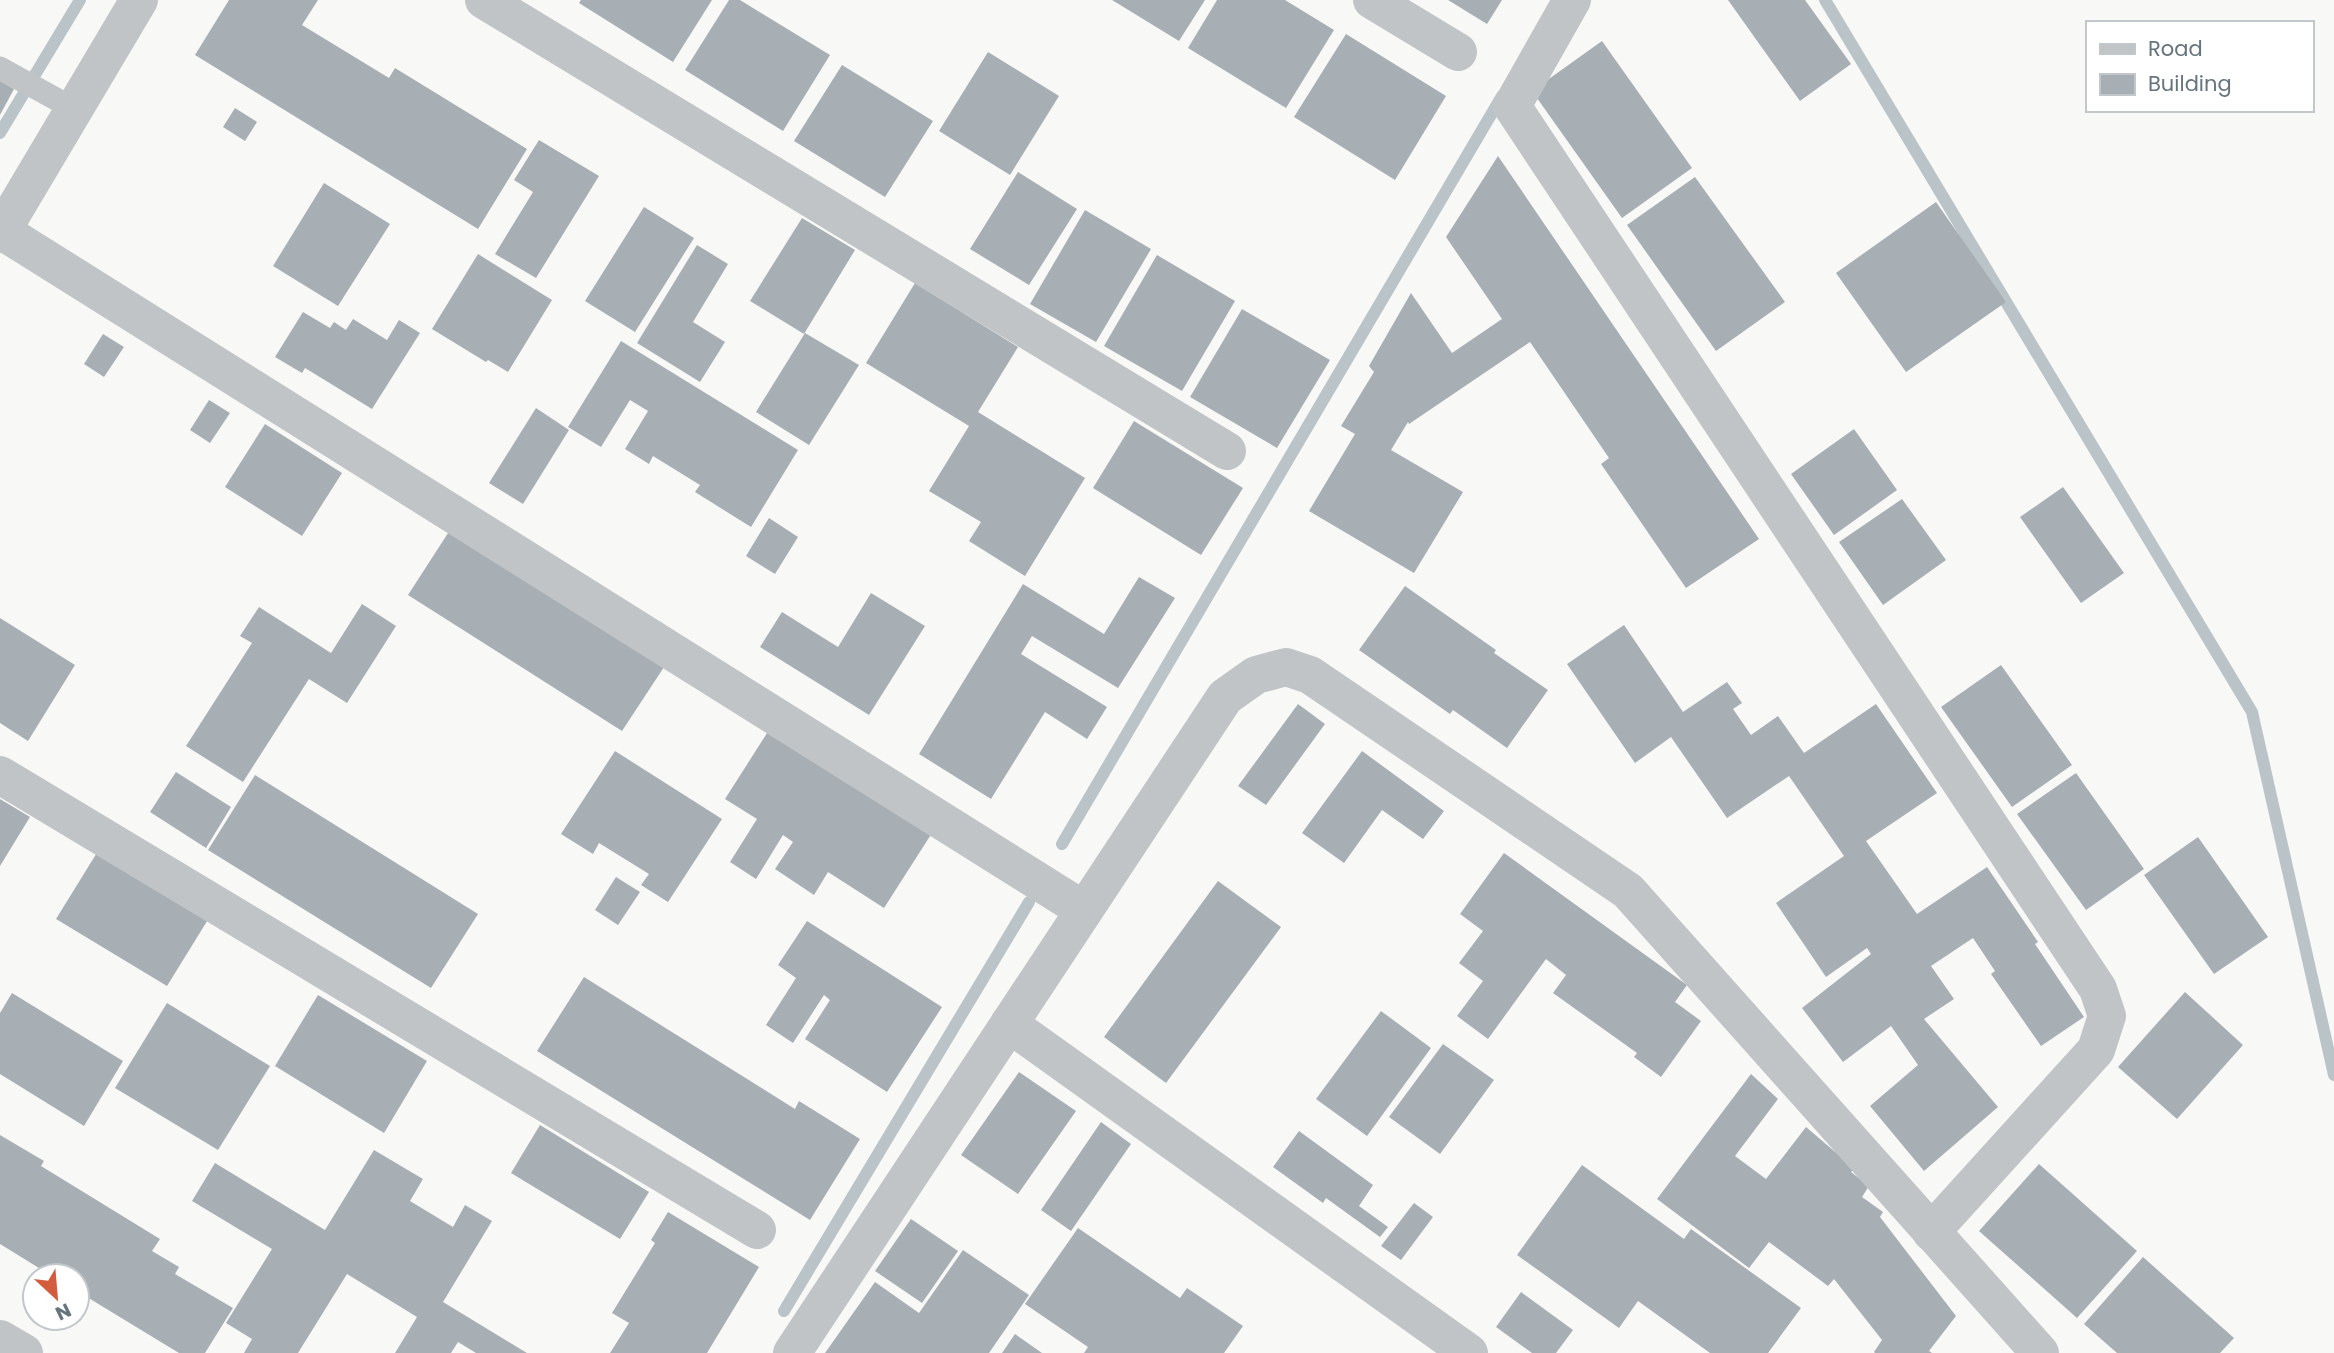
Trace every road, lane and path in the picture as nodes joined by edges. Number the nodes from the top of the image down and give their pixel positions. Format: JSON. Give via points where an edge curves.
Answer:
{"nodes":[{"id":1,"x":139,"y":0,"type":"edge"},
{"id":2,"x":484,"y":0,"type":"edge"},
{"id":3,"x":1373,"y":0,"type":"edge"},
{"id":4,"x":1572,"y":0,"type":"edge"},
{"id":5,"x":1458,"y":52,"type":"dead end"},
{"id":6,"x":7,"y":71,"type":"edge"},
{"id":7,"x":59,"y":100,"type":"junction"},
{"id":8,"x":1,"y":232,"type":"edge"},
{"id":9,"x":1227,"y":451,"type":"dead end"},
{"id":10,"x":0,"y":775,"type":"edge"},
{"id":11,"x":1084,"y":910,"type":"junction"},
{"id":12,"x":1009,"y":1024,"type":"junction"},
{"id":13,"x":757,"y":1230,"type":"dead end"},
{"id":14,"x":1931,"y":1232,"type":"junction"},
{"id":15,"x":0,"y":1339,"type":"edge"},
{"id":16,"x":24,"y":1353,"type":"edge"},
{"id":17,"x":792,"y":1353,"type":"edge"},
{"id":18,"x":1469,"y":1353,"type":"edge"},
{"id":19,"x":2040,"y":1353,"type":"edge"}],
"edges":[{"from":1,"to":7,"type":"street"},
{"from":2,"to":9,"type":"street"},
{"from":3,"to":5,"type":"street"},
{"from":4,"to":14,"type":"street","via":[[1512,106],[2098,989],[2107,1016],[2096,1050]]},
{"from":6,"to":7,"type":"lane"},
{"from":7,"to":8,"type":"street"},
{"from":8,"to":11,"type":"street"},
{"from":10,"to":13,"type":"street"},
{"from":11,"to":12,"type":"street"},
{"from":11,"to":14,"type":"street","via":[[1224,697],[1256,675],[1286,667],[1310,675],[1628,891]]},
{"from":12,"to":17,"type":"street"},
{"from":12,"to":18,"type":"street"},
{"from":14,"to":19,"type":"street"},
{"from":15,"to":16,"type":"street"}]}
